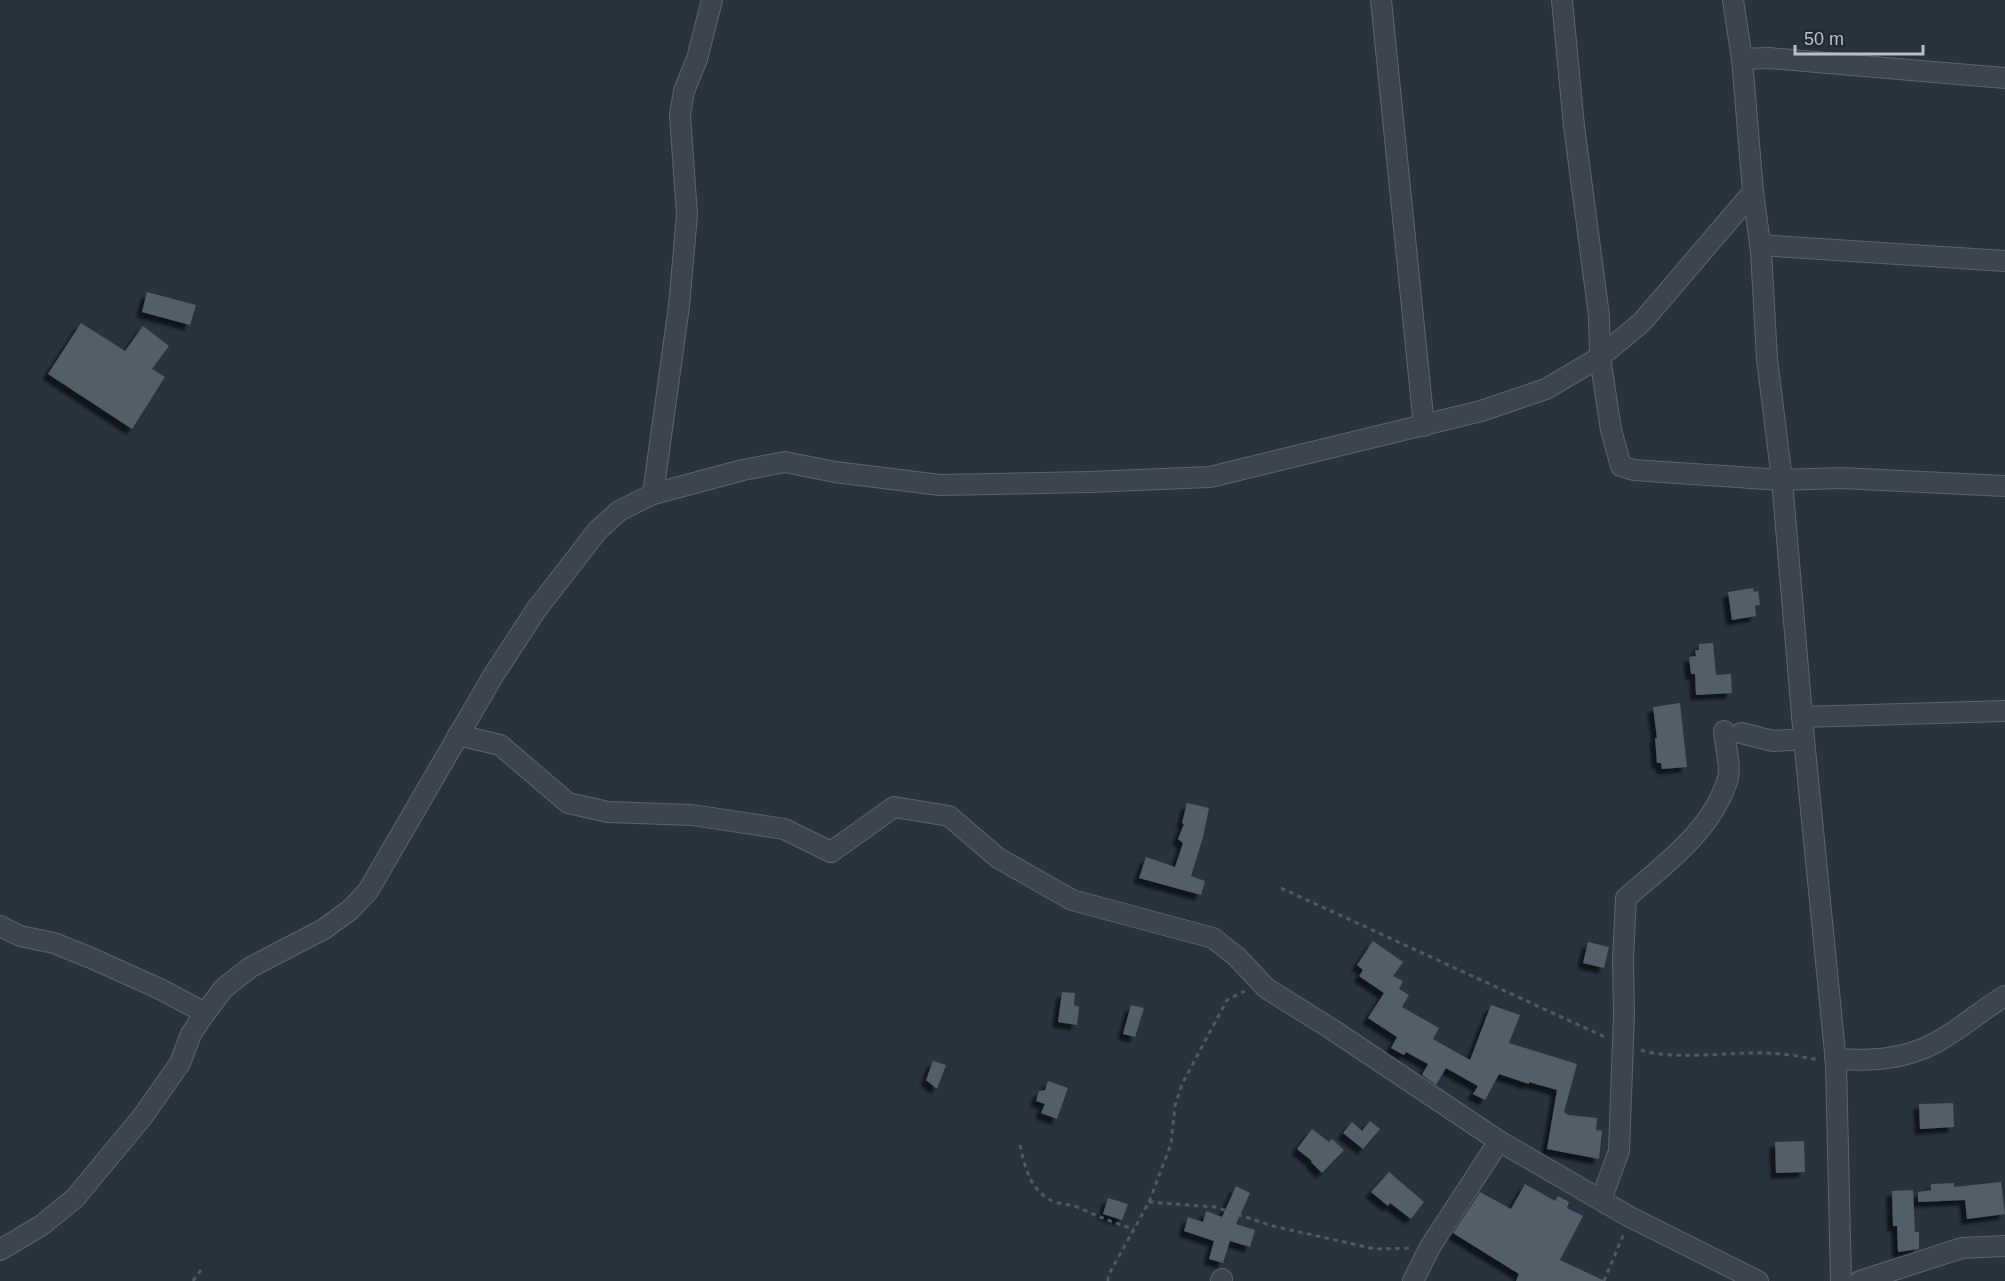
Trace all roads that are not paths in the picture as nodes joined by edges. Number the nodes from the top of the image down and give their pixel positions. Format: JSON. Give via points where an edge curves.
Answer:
{"nodes":[{"id":1,"x":712,"y":0,"type":"edge"},
{"id":2,"x":1381,"y":0,"type":"edge"},
{"id":3,"x":1562,"y":0,"type":"edge"},
{"id":4,"x":1733,"y":0,"type":"edge"},
{"id":5,"x":1742,"y":59,"type":"junction"},
{"id":6,"x":2005,"y":78,"type":"edge"},
{"id":7,"x":1753,"y":192,"type":"junction"},
{"id":8,"x":1761,"y":245,"type":"junction"},
{"id":9,"x":2005,"y":261,"type":"edge"},
{"id":10,"x":1600,"y":357,"type":"junction"},
{"id":11,"x":1424,"y":426,"type":"junction"},
{"id":12,"x":1782,"y":480,"type":"junction"},
{"id":13,"x":2005,"y":486,"type":"edge"},
{"id":14,"x":653,"y":494,"type":"junction"},
{"id":15,"x":2005,"y":711,"type":"edge"},
{"id":16,"x":1803,"y":717,"type":"junction"},
{"id":17,"x":458,"y":735,"type":"junction"},
{"id":18,"x":1804,"y":739,"type":"junction"},
{"id":19,"x":0,"y":926,"type":"edge"},
{"id":20,"x":2005,"y":996,"type":"edge"},
{"id":21,"x":205,"y":1013,"type":"junction"},
{"id":22,"x":1836,"y":1061,"type":"junction"},
{"id":23,"x":1499,"y":1141,"type":"junction"},
{"id":24,"x":1601,"y":1200,"type":"junction"},
{"id":25,"x":2005,"y":1246,"type":"edge"},
{"id":26,"x":0,"y":1250,"type":"edge"},
{"id":27,"x":1413,"y":1281,"type":"edge"},
{"id":28,"x":1758,"y":1281,"type":"edge"},
{"id":29,"x":1841,"y":1281,"type":"edge"},
{"id":30,"x":1860,"y":1281,"type":"edge"}],
"edges":[{"from":1,"to":14,"type":"street","via":[[680,115],[687,215],[678,318]]},
{"from":2,"to":11,"type":"street"},
{"from":3,"to":10,"type":"street","via":[[1599,316]]},
{"from":4,"to":5,"type":"street"},
{"from":5,"to":6,"type":"street"},
{"from":5,"to":7,"type":"street"},
{"from":7,"to":8,"type":"street"},
{"from":7,"to":10,"type":"street","via":[[1642,322]]},
{"from":8,"to":9,"type":"street"},
{"from":8,"to":12,"type":"street","via":[[1767,359]]},
{"from":10,"to":11,"type":"street","via":[[1546,389]]},
{"from":10,"to":12,"type":"street","via":[[1611,430],[1621,466]]},
{"from":11,"to":14,"type":"street","via":[[1210,477],[940,485],[785,462]]},
{"from":12,"to":13,"type":"street","via":[[1841,478]]},
{"from":12,"to":16,"type":"street"},
{"from":14,"to":17,"type":"street","via":[[619,511],[598,530],[536,610]]},
{"from":15,"to":16,"type":"street"},
{"from":16,"to":18,"type":"street"},
{"from":17,"to":21,"type":"street","via":[[368,891],[324,929],[251,967],[224,988]]},
{"from":17,"to":23,"type":"street","via":[[500,745],[568,803],[608,812],[692,815],[784,829],[831,852],[894,807],[949,816],[998,858],[1072,900],[1213,938],[1266,988]]},
{"from":18,"to":22,"type":"street"},
{"from":18,"to":24,"type":"street","via":[[1773,741],[1733,732],[1728,776],[1711,814],[1687,844],[1626,898],[1618,1151]]},
{"from":19,"to":21,"type":"street","via":[[91,958]]},
{"from":20,"to":22,"type":"street","via":[[1917,1052],[1868,1061]]},
{"from":21,"to":26,"type":"street","via":[[191,1034],[180,1063],[143,1116],[75,1198],[42,1225]]},
{"from":22,"to":29,"type":"street"},
{"from":23,"to":24,"type":"street"},
{"from":23,"to":27,"type":"street","via":[[1430,1247]]},
{"from":24,"to":28,"type":"street"},
{"from":25,"to":30,"type":"street","via":[[1962,1248]]}]}
